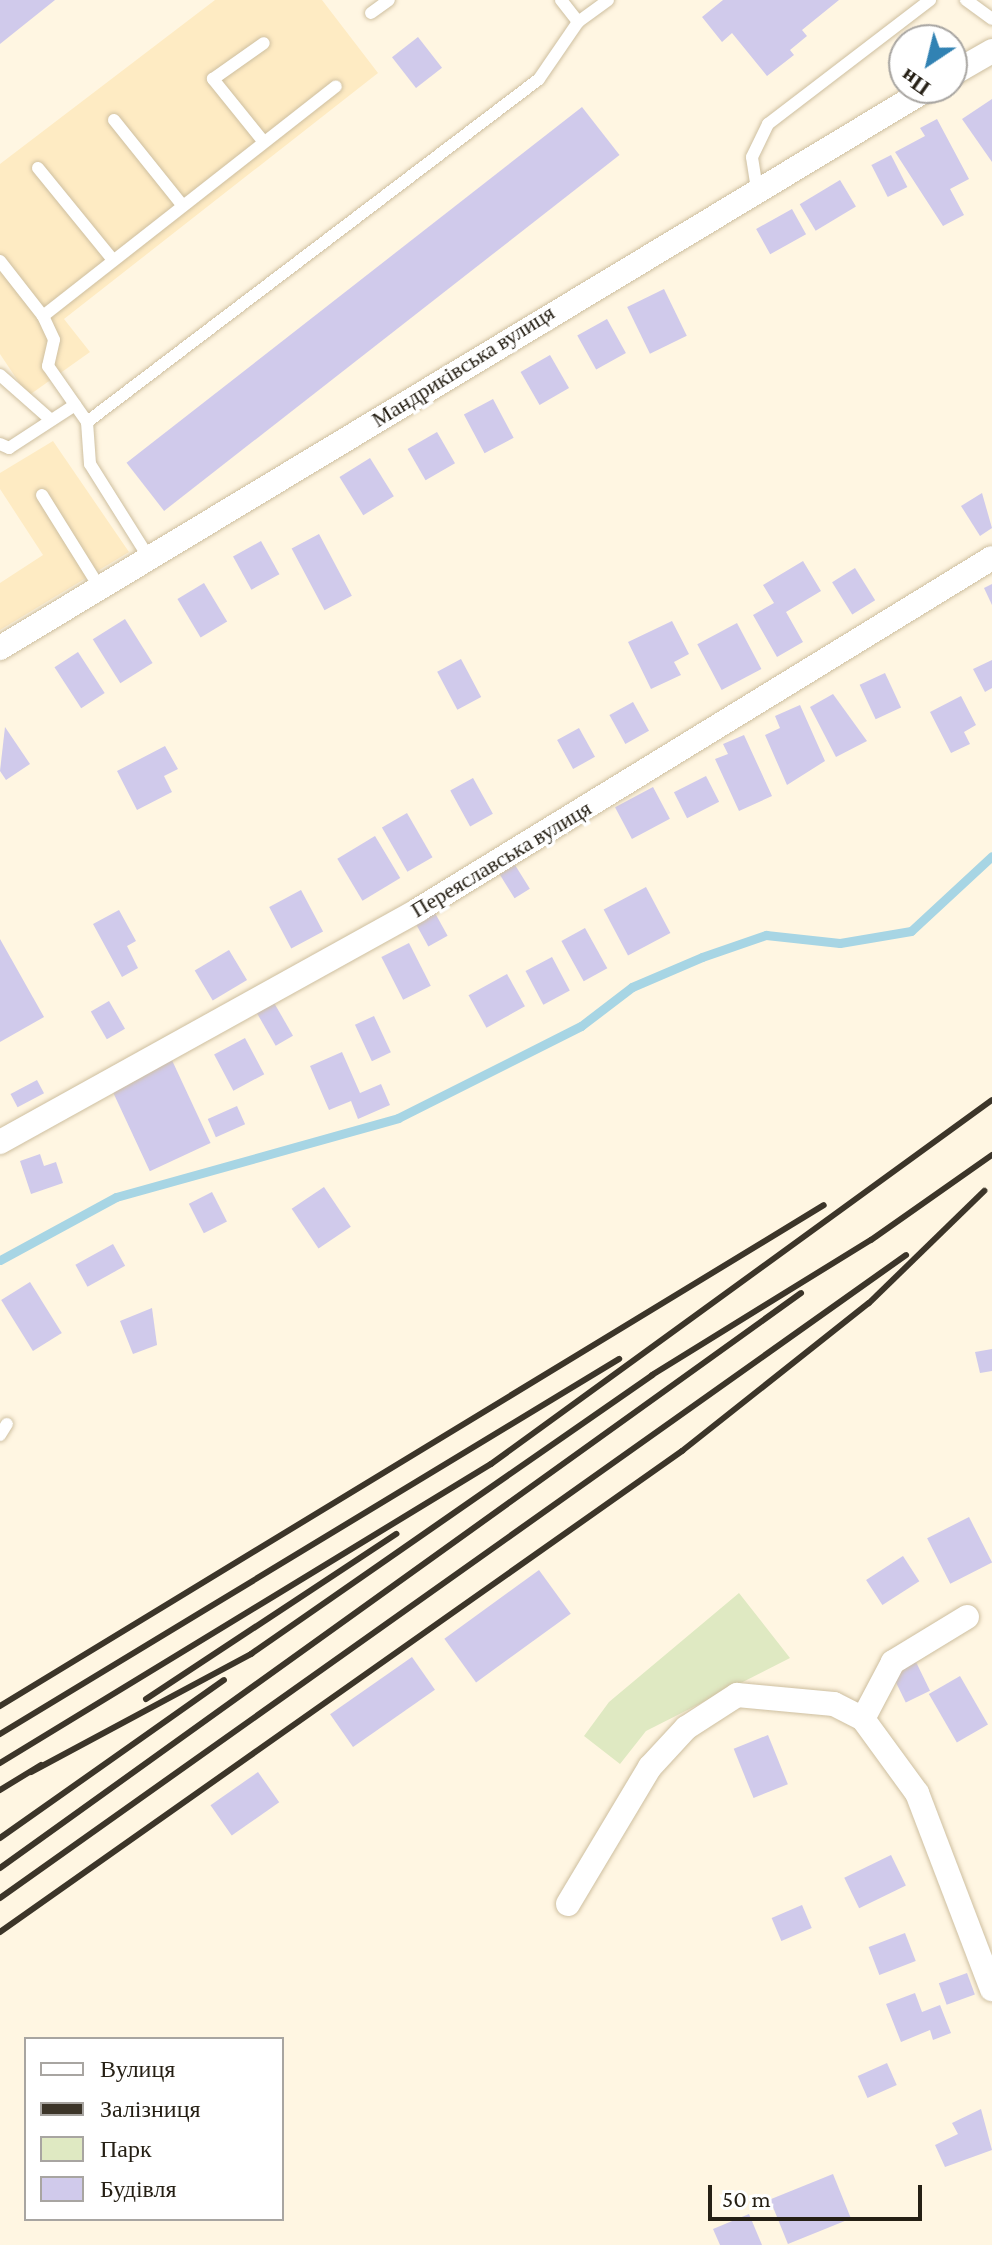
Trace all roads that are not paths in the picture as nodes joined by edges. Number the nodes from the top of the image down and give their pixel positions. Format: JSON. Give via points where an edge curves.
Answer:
{"nodes":[{"id":1,"x":389,"y":0,"type":"edge"},
{"id":2,"x":561,"y":0,"type":"edge"},
{"id":3,"x":608,"y":0,"type":"edge"},
{"id":4,"x":930,"y":0,"type":"edge"},
{"id":5,"x":966,"y":0,"type":"edge"},
{"id":6,"x":371,"y":13,"type":"dead end"},
{"id":7,"x":992,"y":19,"type":"edge"},
{"id":8,"x":578,"y":22,"type":"junction"},
{"id":9,"x":264,"y":43,"type":"dead end"},
{"id":10,"x":992,"y":51,"type":"edge"},
{"id":11,"x":968,"y":65,"type":"edge"},
{"id":12,"x":336,"y":86,"type":"dead end"},
{"id":13,"x":902,"y":104,"type":"edge"},
{"id":14,"x":114,"y":120,"type":"dead end"},
{"id":15,"x":263,"y":141,"type":"junction"},
{"id":16,"x":38,"y":168,"type":"dead end"},
{"id":17,"x":757,"y":189,"type":"junction"},
{"id":18,"x":182,"y":205,"type":"junction"},
{"id":19,"x":113,"y":260,"type":"junction"},
{"id":20,"x":0,"y":261,"type":"edge"},
{"id":21,"x":43,"y":316,"type":"junction"},
{"id":22,"x":0,"y":375,"type":"edge"},
{"id":23,"x":75,"y":405,"type":"junction"},
{"id":24,"x":51,"y":420,"type":"junction"},
{"id":25,"x":87,"y":422,"type":"junction"},
{"id":26,"x":0,"y":444,"type":"edge"},
{"id":27,"x":42,"y":495,"type":"dead end"},
{"id":28,"x":149,"y":558,"type":"junction"},
{"id":29,"x":992,"y":558,"type":"edge"},
{"id":30,"x":100,"y":588,"type":"junction"},
{"id":31,"x":0,"y":648,"type":"edge"},
{"id":32,"x":0,"y":1142,"type":"edge"},
{"id":33,"x":967,"y":1617,"type":"dead end"},
{"id":34,"x":863,"y":1719,"type":"junction"},
{"id":35,"x":568,"y":1904,"type":"dead end"},
{"id":36,"x":992,"y":1989,"type":"edge"}],
"edges":[{"from":1,"to":6,"type":"lane"},
{"from":2,"to":8,"type":"lane"},
{"from":3,"to":8,"type":"lane"},
{"from":4,"to":17,"type":"lane","via":[[768,124],[752,157]]},
{"from":5,"to":7,"type":"lane"},
{"from":8,"to":25,"type":"lane","via":[[539,79]]},
{"from":9,"to":15,"type":"lane","via":[[213,79]]},
{"from":10,"to":11,"type":"street"},
{"from":12,"to":15,"type":"lane"},
{"from":13,"to":17,"type":"street","name":"Мандриківська вулиця"},
{"from":14,"to":18,"type":"lane"},
{"from":15,"to":18,"type":"lane"},
{"from":16,"to":19,"type":"lane"},
{"from":17,"to":28,"type":"street","name":"Мандриківська вулиця"},
{"from":18,"to":19,"type":"lane"},
{"from":19,"to":21,"type":"lane"},
{"from":20,"to":21,"type":"lane"},
{"from":21,"to":23,"type":"lane","via":[[54,340],[48,366]]},
{"from":22,"to":24,"type":"lane"},
{"from":23,"to":24,"type":"lane"},
{"from":23,"to":25,"type":"lane"},
{"from":24,"to":26,"type":"lane","via":[[9,448]]},
{"from":25,"to":28,"type":"lane","via":[[90,464]]},
{"from":27,"to":30,"type":"lane"},
{"from":28,"to":30,"type":"street","name":"Мандриківська вулиця"},
{"from":29,"to":32,"type":"street","name":"Переяславська вулиця","via":[[418,910]]},
{"from":30,"to":31,"type":"street","name":"Мандриківська вулиця"},
{"from":33,"to":34,"type":"street","via":[[893,1662]]},
{"from":34,"to":35,"type":"street","via":[[834,1704],[737,1695],[686,1728],[650,1767]]},
{"from":34,"to":36,"type":"street","via":[[917,1793]]}]}
